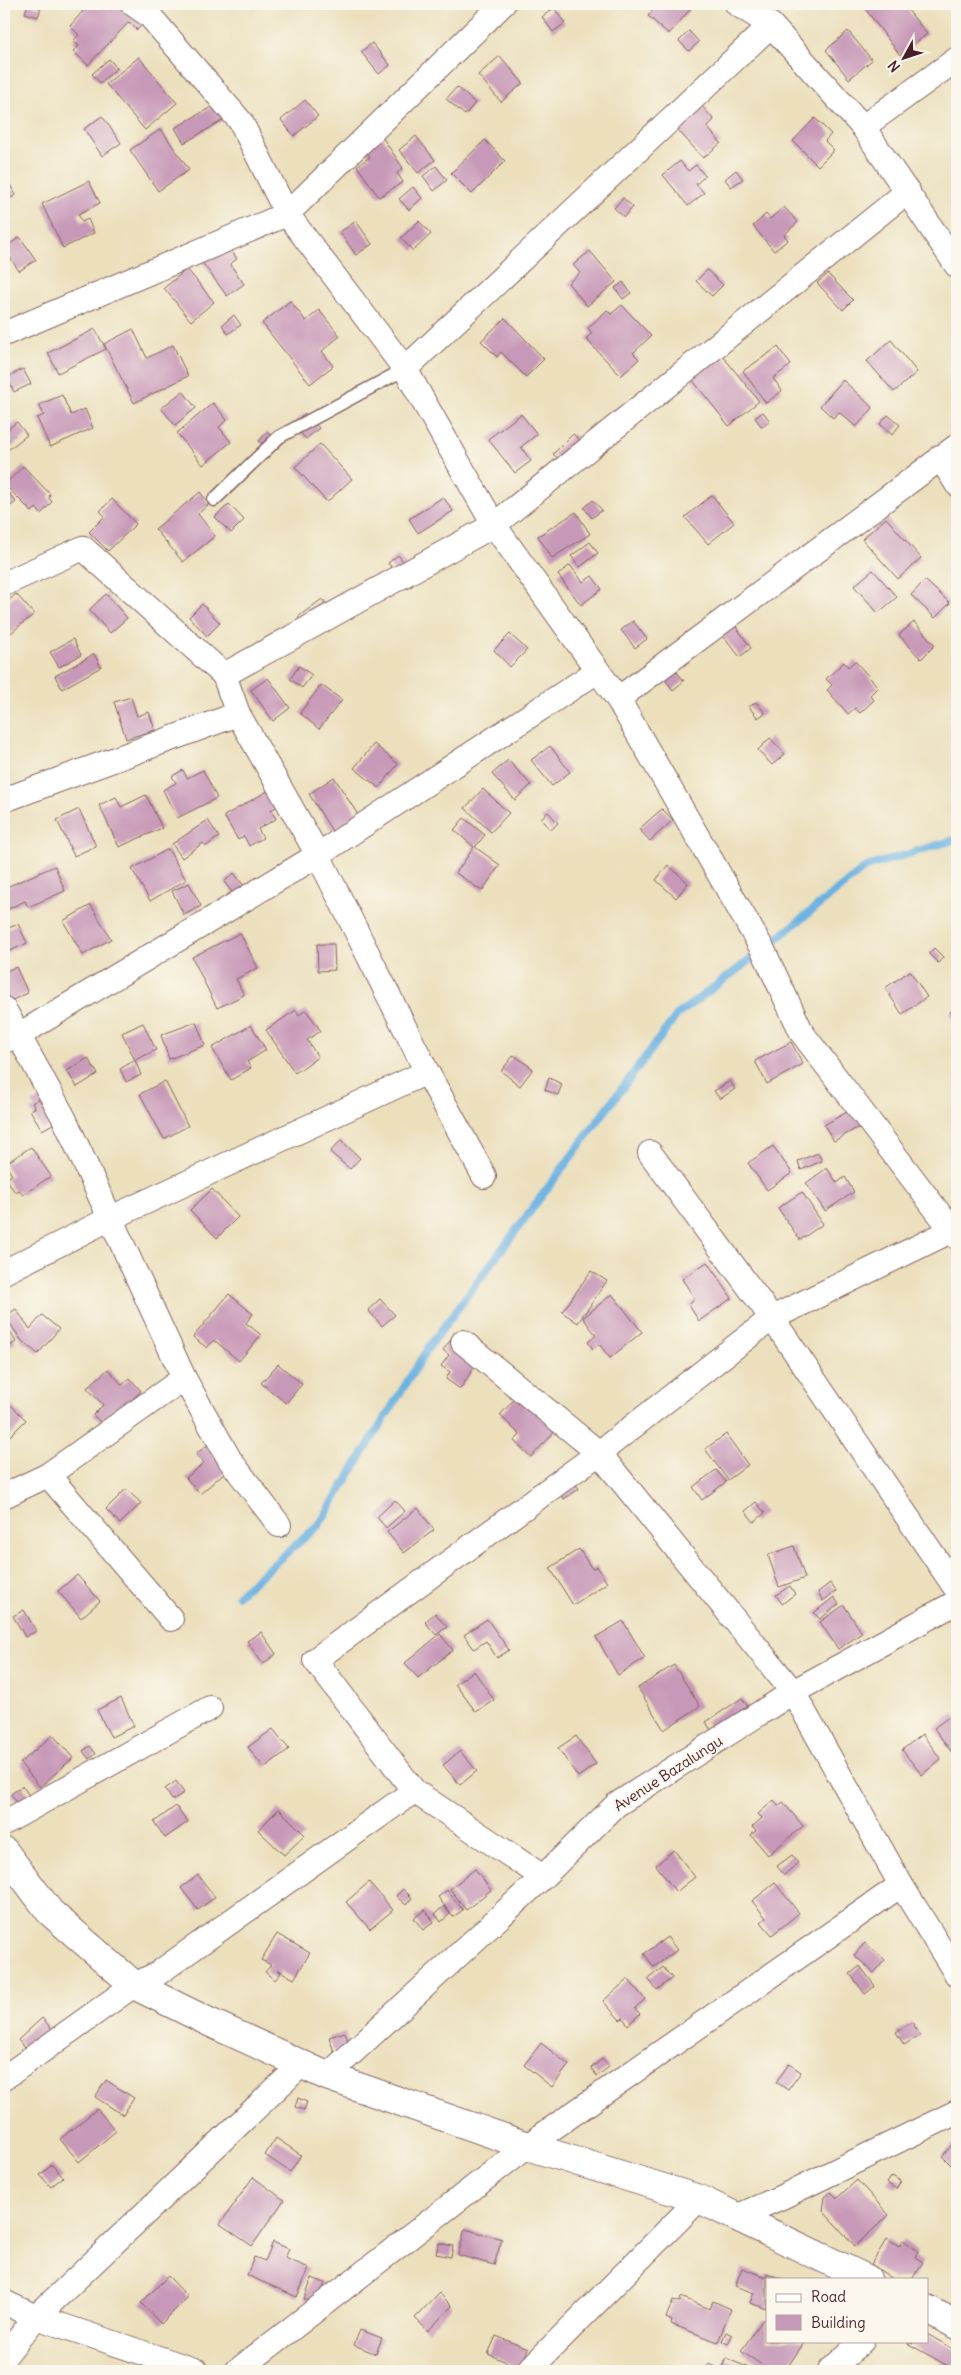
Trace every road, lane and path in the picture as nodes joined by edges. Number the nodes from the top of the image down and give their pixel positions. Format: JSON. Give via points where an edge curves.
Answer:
{"nodes":[{"id":1,"x":132,"y":4,"type":"edge"},
{"id":2,"x":503,"y":4,"type":"edge"},
{"id":3,"x":737,"y":4,"type":"edge"},
{"id":4,"x":771,"y":25,"type":"junction"},
{"id":5,"x":957,"y":59,"type":"edge"},
{"id":6,"x":862,"y":127,"type":"junction"},
{"id":7,"x":908,"y":191,"type":"junction"},
{"id":8,"x":287,"y":214,"type":"junction"},
{"id":9,"x":957,"y":266,"type":"edge"},
{"id":10,"x":4,"y":334,"type":"edge"},
{"id":11,"x":406,"y":369,"type":"junction"},
{"id":12,"x":949,"y":451,"type":"edge"},
{"id":13,"x":957,"y":484,"type":"edge"},
{"id":14,"x":214,"y":500,"type":"dead end"},
{"id":15,"x":494,"y":525,"type":"junction"},
{"id":16,"x":4,"y":584,"type":"edge"},
{"id":17,"x":596,"y":672,"type":"junction"},
{"id":18,"x":224,"y":675,"type":"junction"},
{"id":19,"x":618,"y":700,"type":"junction"},
{"id":20,"x":238,"y":714,"type":"junction"},
{"id":21,"x":4,"y":800,"type":"edge"},
{"id":22,"x":318,"y":855,"type":"junction"},
{"id":23,"x":4,"y":1009,"type":"edge"},
{"id":24,"x":11,"y":1038,"type":"edge"},
{"id":25,"x":427,"y":1072,"type":"junction"},
{"id":26,"x":650,"y":1153,"type":"dead end"},
{"id":27,"x":484,"y":1176,"type":"dead end"},
{"id":28,"x":111,"y":1218,"type":"junction"},
{"id":29,"x":956,"y":1231,"type":"edge"},
{"id":30,"x":4,"y":1272,"type":"edge"},
{"id":31,"x":772,"y":1318,"type":"junction"},
{"id":32,"x":463,"y":1342,"type":"dead end"},
{"id":33,"x":184,"y":1378,"type":"junction"},
{"id":34,"x":598,"y":1453,"type":"junction"},
{"id":35,"x":48,"y":1475,"type":"junction"},
{"id":36,"x":4,"y":1496,"type":"edge"},
{"id":37,"x":279,"y":1526,"type":"dead end"},
{"id":38,"x":957,"y":1590,"type":"edge"},
{"id":39,"x":957,"y":1602,"type":"edge"},
{"id":40,"x":171,"y":1619,"type":"dead end"},
{"id":41,"x":793,"y":1692,"type":"junction"},
{"id":42,"x":210,"y":1708,"type":"dead end"},
{"id":43,"x":414,"y":1792,"type":"junction"},
{"id":44,"x":4,"y":1823,"type":"edge"},
{"id":45,"x":4,"y":1851,"type":"edge"},
{"id":46,"x":543,"y":1877,"type":"junction"},
{"id":47,"x":901,"y":1885,"type":"junction"},
{"id":48,"x":957,"y":1975,"type":"edge"},
{"id":49,"x":134,"y":1985,"type":"junction"},
{"id":50,"x":302,"y":2064,"type":"junction"},
{"id":51,"x":327,"y":2076,"type":"junction"},
{"id":52,"x":4,"y":2078,"type":"edge"},
{"id":53,"x":957,"y":2112,"type":"edge"},
{"id":54,"x":527,"y":2146,"type":"junction"},
{"id":55,"x":699,"y":2199,"type":"junction"},
{"id":56,"x":736,"y":2217,"type":"junction"},
{"id":57,"x":866,"y":2278,"type":"edge"},
{"id":58,"x":4,"y":2302,"type":"edge"},
{"id":59,"x":928,"y":2310,"type":"edge"},
{"id":60,"x":36,"y":2317,"type":"junction"},
{"id":61,"x":957,"y":2326,"type":"edge"},
{"id":62,"x":861,"y":2342,"type":"edge"},
{"id":63,"x":4,"y":2357,"type":"edge"},
{"id":64,"x":197,"y":2371,"type":"edge"},
{"id":65,"x":237,"y":2371,"type":"edge"},
{"id":66,"x":528,"y":2371,"type":"edge"},
{"id":67,"x":830,"y":2371,"type":"edge"}],
"edges":[{"from":1,"to":8,"type":"street","via":[[148,15],[241,122]]},
{"from":2,"to":8,"type":"street"},
{"from":3,"to":4,"type":"street"},
{"from":4,"to":6,"type":"street"},
{"from":4,"to":11,"type":"street"},
{"from":5,"to":6,"type":"street"},
{"from":6,"to":7,"type":"street"},
{"from":7,"to":9,"type":"street"},
{"from":7,"to":15,"type":"street"},
{"from":8,"to":10,"type":"street"},
{"from":8,"to":11,"type":"street"},
{"from":11,"to":14,"type":"lane","via":[[279,438]]},
{"from":11,"to":15,"type":"street"},
{"from":12,"to":13,"type":"street"},
{"from":12,"to":19,"type":"street"},
{"from":15,"to":17,"type":"street"},
{"from":15,"to":18,"type":"street"},
{"from":16,"to":18,"type":"street","via":[[83,548]]},
{"from":17,"to":19,"type":"street"},
{"from":17,"to":22,"type":"street"},
{"from":18,"to":20,"type":"street"},
{"from":19,"to":29,"type":"street","via":[[763,950],[802,1033]]},
{"from":20,"to":21,"type":"street"},
{"from":20,"to":22,"type":"street"},
{"from":22,"to":24,"type":"street"},
{"from":22,"to":25,"type":"street"},
{"from":23,"to":24,"type":"street"},
{"from":24,"to":28,"type":"street","via":[[64,1118]]},
{"from":25,"to":27,"type":"street"},
{"from":25,"to":28,"type":"street"},
{"from":26,"to":31,"type":"street"},
{"from":28,"to":30,"type":"street"},
{"from":28,"to":33,"type":"street"},
{"from":29,"to":31,"type":"street"},
{"from":31,"to":34,"type":"street"},
{"from":31,"to":38,"type":"street"},
{"from":32,"to":34,"type":"street"},
{"from":33,"to":35,"type":"street"},
{"from":33,"to":37,"type":"street","via":[[230,1460]]},
{"from":34,"to":41,"type":"street"},
{"from":34,"to":43,"type":"street","via":[[315,1660]]},
{"from":35,"to":36,"type":"street"},
{"from":35,"to":40,"type":"street"},
{"from":39,"to":41,"type":"street","name":"Avenue Bazalungu"},
{"from":41,"to":46,"type":"street","name":"Avenue Bazalungu","via":[[616,1806]]},
{"from":41,"to":47,"type":"street"},
{"from":42,"to":44,"type":"street"},
{"from":43,"to":46,"type":"street"},
{"from":43,"to":49,"type":"street","via":[[157,1974]]},
{"from":45,"to":49,"type":"street","via":[[50,1912]]},
{"from":46,"to":51,"type":"street","name":"Avenue Bazalungu"},
{"from":47,"to":48,"type":"street"},
{"from":47,"to":54,"type":"street"},
{"from":49,"to":50,"type":"street"},
{"from":49,"to":52,"type":"street"},
{"from":50,"to":51,"type":"street"},
{"from":50,"to":60,"type":"street"},
{"from":51,"to":54,"type":"street"},
{"from":53,"to":56,"type":"street"},
{"from":54,"to":55,"type":"street"},
{"from":54,"to":65,"type":"street"},
{"from":55,"to":56,"type":"street"},
{"from":55,"to":66,"type":"street"},
{"from":56,"to":57,"type":"street"},
{"from":58,"to":60,"type":"street"},
{"from":59,"to":61,"type":"street"},
{"from":60,"to":63,"type":"street"},
{"from":60,"to":64,"type":"street"},
{"from":62,"to":67,"type":"street"}]}
